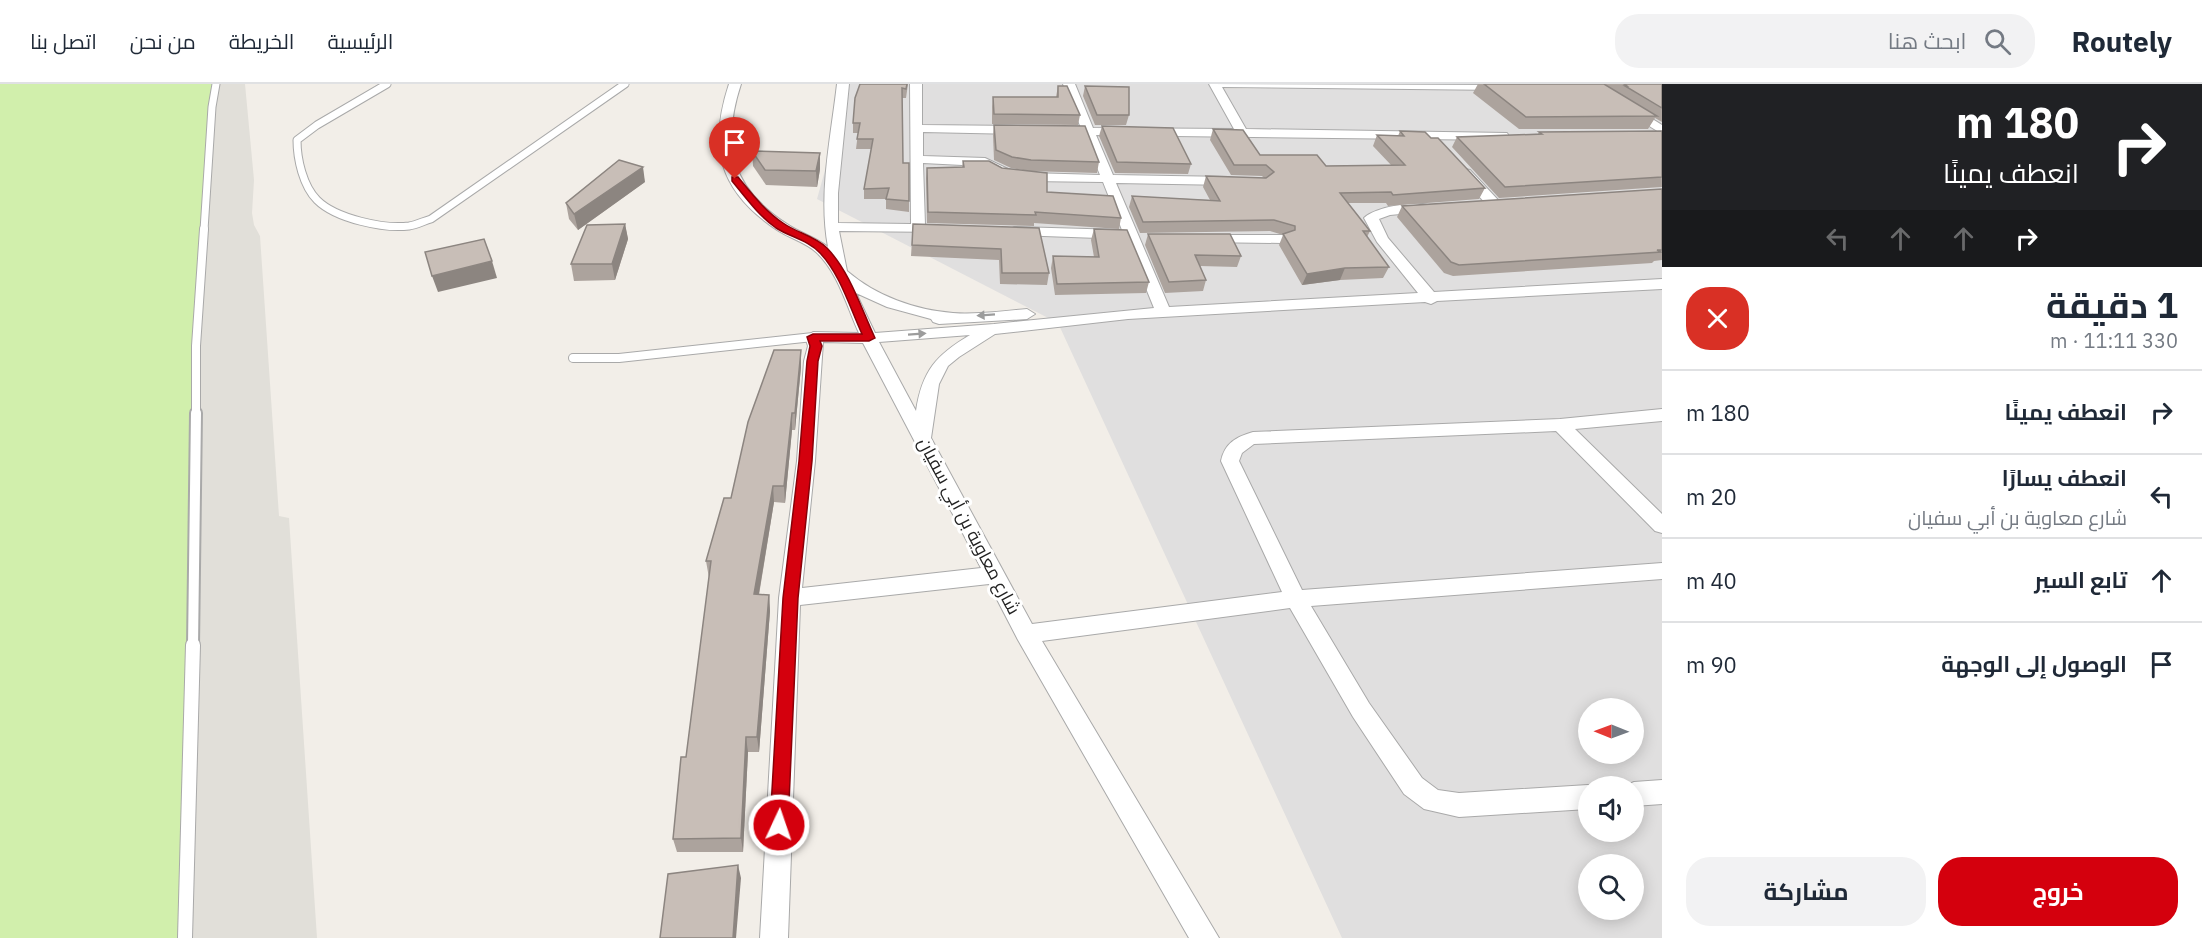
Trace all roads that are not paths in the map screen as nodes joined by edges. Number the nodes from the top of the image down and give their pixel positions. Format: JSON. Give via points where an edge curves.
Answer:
{"nodes":[{"id":1,"x":216,"y":84,"type":"edge"},
{"id":2,"x":387,"y":84,"type":"edge"},
{"id":3,"x":625,"y":84,"type":"edge"},
{"id":4,"x":735,"y":84,"type":"edge"},
{"id":5,"x":843,"y":84,"type":"edge"},
{"id":6,"x":916,"y":84,"type":"edge"},
{"id":7,"x":1069,"y":84,"type":"edge"},
{"id":8,"x":1215,"y":84,"type":"edge"},
{"id":9,"x":1370,"y":85,"type":"edge"},
{"id":10,"x":1591,"y":86,"type":"edge"},
{"id":11,"x":1512,"y":87,"type":"edge"},
{"id":12,"x":1571,"y":88,"type":"edge"},
{"id":13,"x":917,"y":128,"type":"junction"},
{"id":14,"x":1089,"y":131,"type":"junction"},
{"id":15,"x":1243,"y":134,"type":"junction"},
{"id":16,"x":1658,"y":134,"type":"edge"},
{"id":17,"x":1512,"y":136,"type":"edge"},
{"id":18,"x":917,"y":159,"type":"junction"},
{"id":19,"x":1455,"y":162,"type":"edge"},
{"id":20,"x":1110,"y":180,"type":"junction"},
{"id":21,"x":1239,"y":182,"type":"edge"},
{"id":22,"x":1471,"y":206,"type":"edge"},
{"id":23,"x":1437,"y":208,"type":"edge"},
{"id":24,"x":831,"y":226,"type":"junction"},
{"id":25,"x":918,"y":228,"type":"junction"},
{"id":26,"x":954,"y":229,"type":"edge"},
{"id":27,"x":1001,"y":231,"type":"edge"},
{"id":28,"x":1137,"y":238,"type":"junction"},
{"id":29,"x":1282,"y":238,"type":"edge"},
{"id":30,"x":1191,"y":239,"type":"edge"},
{"id":31,"x":840,"y":274,"type":"junction"},
{"id":32,"x":1662,"y":284,"type":"edge"},
{"id":33,"x":1431,"y":299,"type":"junction"},
{"id":34,"x":1163,"y":312,"type":"junction"},
{"id":35,"x":1128,"y":314,"type":"junction"},
{"id":36,"x":953,"y":318,"type":"junction"},
{"id":37,"x":994,"y":329,"type":"junction"},
{"id":38,"x":867,"y":332,"type":"junction"},
{"id":39,"x":813,"y":337,"type":"junction"},
{"id":40,"x":573,"y":358,"type":"dead end"},
{"id":41,"x":1662,"y":415,"type":"edge"},
{"id":42,"x":1560,"y":425,"type":"junction"},
{"id":43,"x":922,"y":438,"type":"junction"},
{"id":44,"x":1662,"y":526,"type":"edge"},
{"id":45,"x":1662,"y":571,"type":"edge"},
{"id":46,"x":995,"y":575,"type":"junction"},
{"id":47,"x":790,"y":598,"type":"junction"},
{"id":48,"x":1296,"y":599,"type":"junction"},
{"id":49,"x":1026,"y":634,"type":"junction"},
{"id":50,"x":1662,"y":792,"type":"edge"},
{"id":51,"x":1644,"y":793,"type":"edge"},
{"id":52,"x":1578,"y":798,"type":"edge"},
{"id":53,"x":185,"y":938,"type":"edge"},
{"id":54,"x":774,"y":938,"type":"edge"},
{"id":55,"x":1205,"y":938,"type":"edge"}],
"edges":[{"from":1,"to":53,"type":"lane","via":[[196,346],[196,555]]},
{"from":2,"to":3,"type":"lane","via":[[317,125],[297,140],[296,150],[306,183],[318,202],[356,219],[411,226],[431,219]]},
{"from":4,"to":31,"type":"street","via":[[723,133],[728,169],[763,213],[823,250]]},
{"from":5,"to":24,"type":"street","name":"شارع معاوية بن أبي سفيان"},
{"from":6,"to":13,"type":"street"},
{"from":7,"to":14,"type":"street"},
{"from":8,"to":9,"type":"street"},
{"from":8,"to":15,"type":"street"},
{"from":9,"to":11,"type":"street"},
{"from":10,"to":12,"type":"street"},
{"from":10,"to":16,"type":"street"},
{"from":13,"to":14,"type":"street"},
{"from":13,"to":18,"type":"street"},
{"from":14,"to":15,"type":"street"},
{"from":14,"to":20,"type":"street"},
{"from":15,"to":17,"type":"street","via":[[1436,141]]},
{"from":18,"to":20,"type":"street","via":[[985,162],[1029,177]]},
{"from":18,"to":25,"type":"street"},
{"from":19,"to":22,"type":"street","via":[[1499,204]]},
{"from":20,"to":21,"type":"street"},
{"from":20,"to":28,"type":"street"},
{"from":23,"to":33,"type":"street","via":[[1378,213],[1371,218],[1382,239]]},
{"from":24,"to":25,"type":"street"},
{"from":24,"to":31,"type":"street","name":"شارع معاوية بن أبي سفيان"},
{"from":25,"to":26,"type":"street"},
{"from":27,"to":28,"type":"street"},
{"from":28,"to":34,"type":"street"},
{"from":29,"to":30,"type":"street"},
{"from":31,"to":36,"type":"street","via":[[879,299]]},
{"from":31,"to":38,"type":"street","name":"شارع معاوية بن أبي سفيان"},
{"from":32,"to":33,"type":"street"},
{"from":33,"to":34,"type":"street"},
{"from":34,"to":35,"type":"street"},
{"from":35,"to":36,"type":"street","one_way":true},
{"from":35,"to":37,"type":"street"},
{"from":36,"to":38,"type":"street"},
{"from":38,"to":37,"type":"street","one_way":true},
{"from":37,"to":43,"type":"street","via":[[963,346],[934,372]]},
{"from":38,"to":39,"type":"street"},
{"from":38,"to":43,"type":"street","name":"شارع معاوية بن أبي سفيان"},
{"from":39,"to":40,"type":"lane","via":[[619,358]]},
{"from":39,"to":47,"type":"street","via":[[816,346],[806,461]]},
{"from":41,"to":42,"type":"street"},
{"from":42,"to":44,"type":"street"},
{"from":42,"to":48,"type":"street","via":[[1242,441],[1231,453],[1230,461]]},
{"from":43,"to":46,"type":"street","name":"شارع معاوية بن أبي سفيان"},
{"from":45,"to":48,"type":"street"},
{"from":46,"to":47,"type":"street"},
{"from":46,"to":49,"type":"street","name":"شارع معاوية بن أبي سفيان"},
{"from":47,"to":54,"type":"street"},
{"from":48,"to":49,"type":"street"},
{"from":48,"to":52,"type":"street","via":[[1390,754],[1413,786],[1433,801],[1459,805]]},
{"from":49,"to":55,"type":"street","name":"شارع معاوية بن أبي سفيان"},
{"from":50,"to":51,"type":"street"}]}
